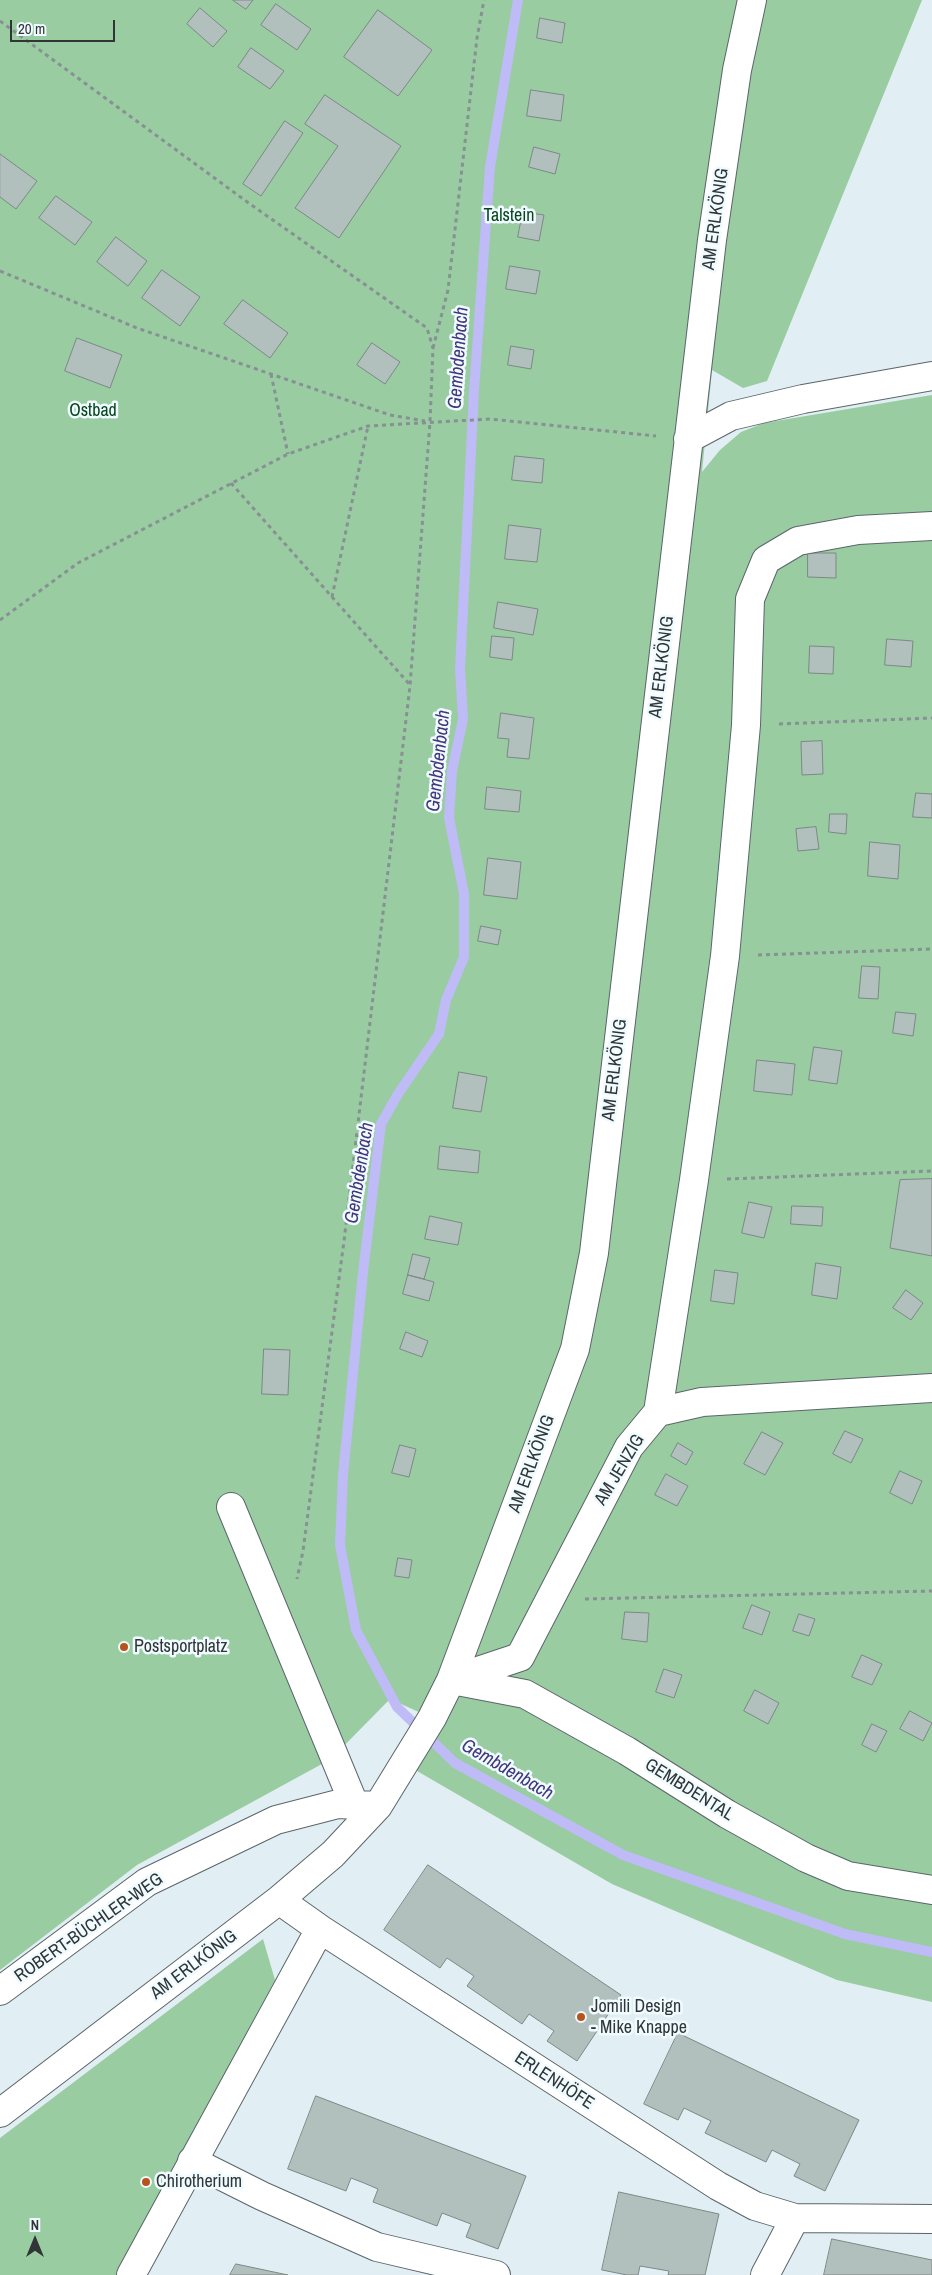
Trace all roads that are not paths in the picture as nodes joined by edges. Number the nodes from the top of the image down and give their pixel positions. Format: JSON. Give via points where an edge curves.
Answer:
{"nodes":[{"id":1,"x":752,"y":0,"type":"edge"},
{"id":2,"x":932,"y":376,"type":"edge"},
{"id":3,"x":688,"y":439,"type":"junction"},
{"id":4,"x":932,"y":526,"type":"edge"},
{"id":5,"x":932,"y":1388,"type":"edge"},
{"id":6,"x":658,"y":1412,"type":"junction"},
{"id":7,"x":231,"y":1507,"type":"dead end"},
{"id":8,"x":451,"y":1680,"type":"junction"},
{"id":9,"x":366,"y":1805,"type":"junction"},
{"id":10,"x":932,"y":1890,"type":"edge"},
{"id":11,"x":279,"y":1900,"type":"junction"},
{"id":12,"x":320,"y":1929,"type":"junction"},
{"id":13,"x":0,"y":1991,"type":"edge"},
{"id":14,"x":0,"y":2113,"type":"edge"},
{"id":15,"x":192,"y":2161,"type":"junction"},
{"id":16,"x":795,"y":2218,"type":"junction"},
{"id":17,"x":932,"y":2219,"type":"edge"},
{"id":18,"x":131,"y":2275,"type":"edge"},
{"id":19,"x":496,"y":2275,"type":"edge"},
{"id":20,"x":765,"y":2275,"type":"edge"}],
"edges":[{"from":1,"to":3,"type":"street","name":"AM ERLKÖNIG","via":[[737,70]]},
{"from":2,"to":3,"type":"street","via":[[731,416]]},
{"from":3,"to":8,"type":"street","name":"AM ERLKÖNIG","via":[[594,1253],[575,1348]]},
{"from":4,"to":6,"type":"street","via":[[858,530],[798,541],[766,560],[750,599],[746,725],[725,956]]},
{"from":5,"to":6,"type":"street","via":[[702,1402]]},
{"from":6,"to":8,"type":"street","name":"AM JENZIG","via":[[629,1447],[520,1657]]},
{"from":7,"to":9,"type":"street"},
{"from":8,"to":9,"type":"street","name":"AM ERLKÖNIG","via":[[405,1764]]},
{"from":8,"to":10,"type":"street","name":"GEMBDENTAL","via":[[525,1694],[806,1858],[848,1876]]},
{"from":9,"to":11,"type":"street","name":"AM ERLKÖNIG","via":[[332,1854]]},
{"from":9,"to":13,"type":"street","name":"ROBERT-BÜCHLER-WEG","via":[[338,1804],[276,1820],[147,1882]]},
{"from":11,"to":12,"type":"street","name":"ERLENHÖFE"},
{"from":11,"to":14,"type":"street","name":"AM ERLKÖNIG"},
{"from":12,"to":15,"type":"street"},
{"from":12,"to":16,"type":"street","name":"ERLENHÖFE","via":[[718,2186],[755,2206]]},
{"from":15,"to":18,"type":"street"},
{"from":15,"to":19,"type":"street","via":[[377,2247]]},
{"from":16,"to":17,"type":"street","name":"ERLENHÖFE"},
{"from":16,"to":20,"type":"street"}]}
